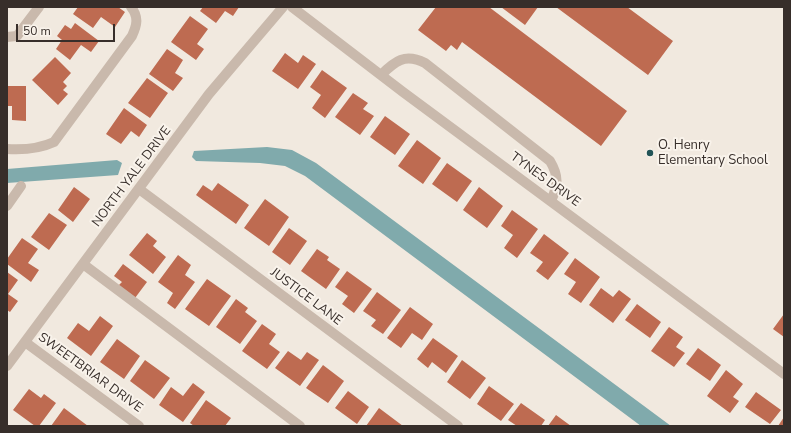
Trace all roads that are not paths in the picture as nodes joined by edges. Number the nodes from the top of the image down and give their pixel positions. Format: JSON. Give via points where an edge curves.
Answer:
{"nodes":[{"id":1,"x":39,"y":7,"type":"edge"},
{"id":2,"x":132,"y":7,"type":"edge"},
{"id":3,"x":283,"y":7,"type":"edge"},
{"id":4,"x":292,"y":7,"type":"edge"},
{"id":5,"x":8,"y":37,"type":"edge"},
{"id":6,"x":381,"y":75,"type":"junction"},
{"id":7,"x":7,"y":148,"type":"edge"},
{"id":8,"x":21,"y":186,"type":"dead end"},
{"id":9,"x":139,"y":189,"type":"junction"},
{"id":10,"x":551,"y":201,"type":"junction"},
{"id":11,"x":7,"y":206,"type":"edge"},
{"id":12,"x":83,"y":264,"type":"junction"},
{"id":13,"x":25,"y":342,"type":"junction"},
{"id":14,"x":7,"y":366,"type":"edge"},
{"id":15,"x":784,"y":374,"type":"edge"},
{"id":16,"x":139,"y":426,"type":"edge"},
{"id":17,"x":300,"y":426,"type":"edge"},
{"id":18,"x":458,"y":426,"type":"edge"}],
"edges":[{"from":1,"to":5,"type":"street","via":[[17,36]]},
{"from":2,"to":7,"type":"street","via":[[137,25],[132,36],[54,142],[44,147],[19,150]]},
{"from":3,"to":9,"type":"street","name":"NORTH YALE DRIVE","via":[[209,94]]},
{"from":4,"to":6,"type":"street","name":"TYNES DRIVE"},
{"from":6,"to":10,"type":"street","name":"TYNES DRIVE"},
{"from":6,"to":10,"type":"street","via":[[391,65],[404,58],[425,63],[550,161],[556,171],[558,182]]},
{"from":8,"to":11,"type":"street"},
{"from":9,"to":12,"type":"street","name":"NORTH YALE DRIVE"},
{"from":9,"to":18,"type":"street","name":"JUSTICE LANE"},
{"from":10,"to":15,"type":"street","name":"TYNES DRIVE"},
{"from":12,"to":13,"type":"street","name":"NORTH YALE DRIVE"},
{"from":12,"to":17,"type":"street"},
{"from":13,"to":14,"type":"street","name":"NORTH YALE DRIVE"},
{"from":13,"to":16,"type":"street","name":"SWEETBRIAR DRIVE"}]}
